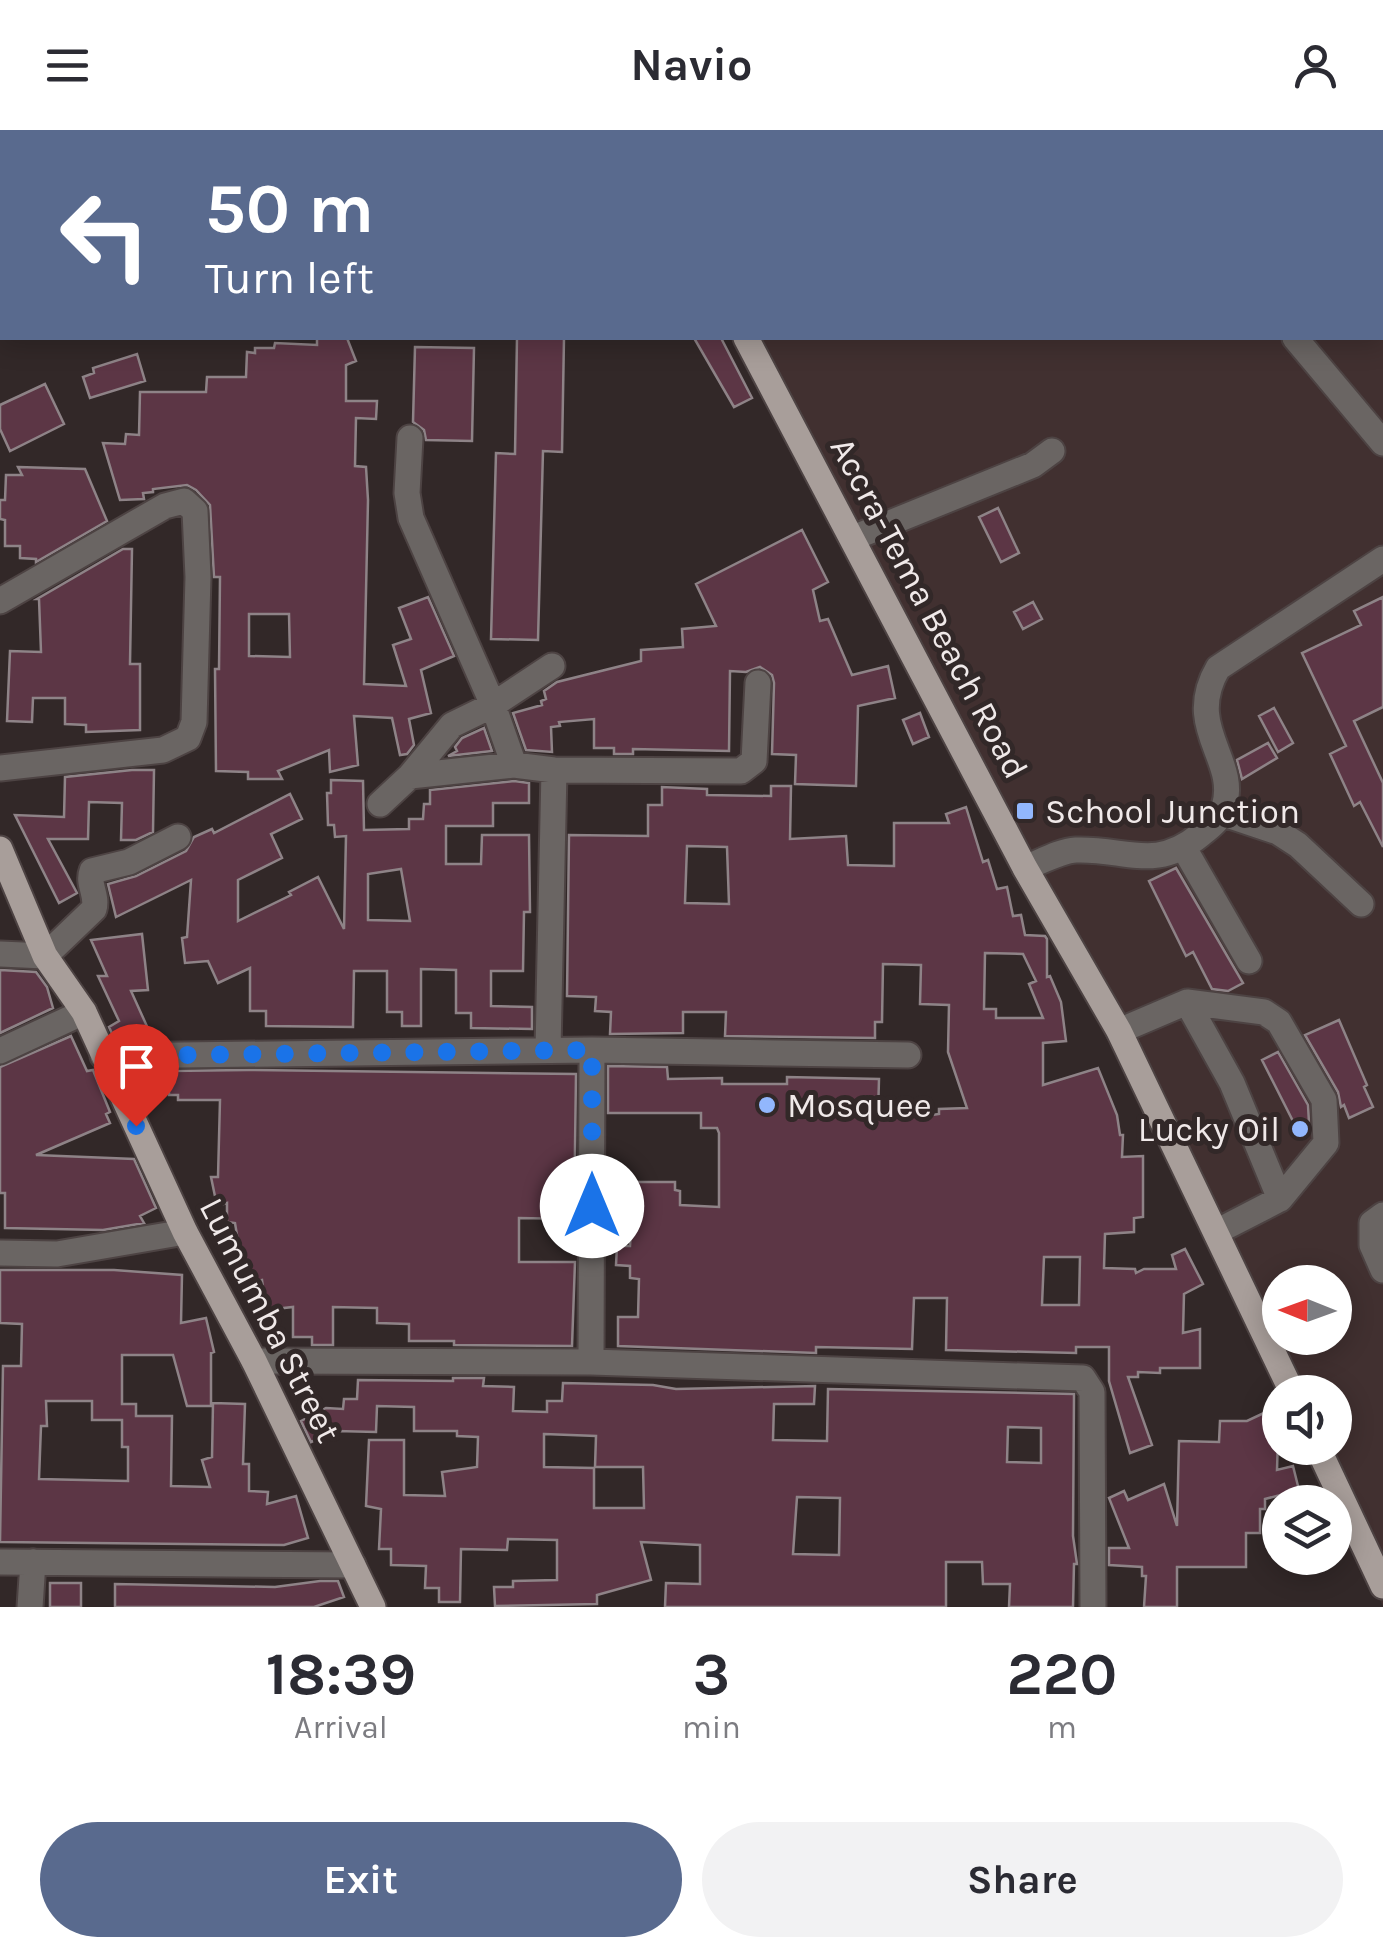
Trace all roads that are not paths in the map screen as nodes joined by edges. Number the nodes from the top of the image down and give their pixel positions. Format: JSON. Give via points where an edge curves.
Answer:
{"nodes":[{"id":1,"x":747,"y":340,"type":"edge"},
{"id":2,"x":1297,"y":340,"type":"edge"},
{"id":3,"x":410,"y":438,"type":"dead end"},
{"id":4,"x":1383,"y":443,"type":"edge"},
{"id":5,"x":1052,"y":451,"type":"dead end"},
{"id":6,"x":854,"y":538,"type":"junction"},
{"id":7,"x":1383,"y":559,"type":"edge"},
{"id":8,"x":0,"y":601,"type":"edge"},
{"id":9,"x":552,"y":666,"type":"dead end"},
{"id":10,"x":758,"y":683,"type":"dead end"},
{"id":11,"x":493,"y":705,"type":"junction"},
{"id":12,"x":514,"y":766,"type":"junction"},
{"id":13,"x":0,"y":768,"type":"edge"},
{"id":14,"x":554,"y":770,"type":"junction"},
{"id":15,"x":410,"y":776,"type":"junction"},
{"id":16,"x":380,"y":804,"type":"dead end"},
{"id":17,"x":1221,"y":813,"type":"junction"},
{"id":18,"x":178,"y":837,"type":"dead end"},
{"id":19,"x":1184,"y":848,"type":"junction"},
{"id":20,"x":0,"y":849,"type":"edge"},
{"id":21,"x":1025,"y":868,"type":"junction"},
{"id":22,"x":1360,"y":904,"type":"dead end"},
{"id":23,"x":0,"y":954,"type":"edge"},
{"id":24,"x":46,"y":956,"type":"junction"},
{"id":25,"x":1249,"y":961,"type":"dead end"},
{"id":26,"x":1187,"y":1002,"type":"junction"},
{"id":27,"x":84,"y":1012,"type":"junction"},
{"id":28,"x":1119,"y":1032,"type":"junction"},
{"id":29,"x":548,"y":1050,"type":"junction"},
{"id":30,"x":592,"y":1050,"type":"junction"},
{"id":31,"x":0,"y":1051,"type":"edge"},
{"id":32,"x":908,"y":1054,"type":"dead end"},
{"id":33,"x":103,"y":1056,"type":"junction"},
{"id":34,"x":1280,"y":1199,"type":"junction"},
{"id":35,"x":1383,"y":1215,"type":"edge"},
{"id":36,"x":186,"y":1232,"type":"junction"},
{"id":37,"x":1218,"y":1232,"type":"junction"},
{"id":38,"x":0,"y":1253,"type":"edge"},
{"id":39,"x":1383,"y":1270,"type":"edge"},
{"id":40,"x":254,"y":1362,"type":"junction"},
{"id":41,"x":591,"y":1362,"type":"junction"},
{"id":42,"x":1284,"y":1375,"type":"edge"},
{"id":43,"x":1326,"y":1465,"type":"edge"},
{"id":44,"x":0,"y":1562,"type":"edge"},
{"id":45,"x":33,"y":1562,"type":"junction"},
{"id":46,"x":353,"y":1565,"type":"junction"},
{"id":47,"x":1383,"y":1586,"type":"edge"},
{"id":48,"x":30,"y":1607,"type":"edge"},
{"id":49,"x":372,"y":1607,"type":"edge"},
{"id":50,"x":1093,"y":1607,"type":"edge"}],
"edges":[{"from":1,"to":6,"type":"main road","name":"Accra-Tema Beach Road"},
{"from":2,"to":4,"type":"street"},
{"from":3,"to":11,"type":"street","via":[[411,518]]},
{"from":5,"to":6,"type":"street","via":[[1033,465]]},
{"from":6,"to":21,"type":"main road","name":"Accra-Tema Beach Road"},
{"from":7,"to":17,"type":"street","via":[[1218,668],[1204,711],[1226,785]]},
{"from":8,"to":13,"type":"street","via":[[165,506],[184,501],[195,510],[196,668],[188,738],[163,750]]},
{"from":9,"to":11,"type":"street"},
{"from":10,"to":14,"type":"street","via":[[754,760],[741,771]]},
{"from":11,"to":12,"type":"street"},
{"from":11,"to":15,"type":"street","via":[[452,725]]},
{"from":12,"to":14,"type":"street"},
{"from":12,"to":15,"type":"street"},
{"from":14,"to":29,"type":"street"},
{"from":15,"to":16,"type":"street"},
{"from":17,"to":19,"type":"street"},
{"from":17,"to":22,"type":"street","via":[[1298,845]]},
{"from":18,"to":24,"type":"street","via":[[129,862],[92,870],[94,908]]},
{"from":19,"to":21,"type":"street","via":[[1142,857],[1070,850]]},
{"from":19,"to":25,"type":"street"},
{"from":20,"to":24,"type":"main road","name":"Lumumba Street"},
{"from":21,"to":28,"type":"main road","name":"Accra-Tema Beach Road"},
{"from":23,"to":24,"type":"street"},
{"from":24,"to":27,"type":"main road","name":"Lumumba Street"},
{"from":26,"to":28,"type":"street"},
{"from":26,"to":34,"type":"street","via":[[1232,1083]]},
{"from":26,"to":34,"type":"street","via":[[1264,1012],[1279,1022],[1324,1100],[1326,1143]]},
{"from":27,"to":31,"type":"street"},
{"from":27,"to":33,"type":"main road","name":"Lumumba Street"},
{"from":28,"to":37,"type":"main road","name":"Accra-Tema Beach Road"},
{"from":29,"to":30,"type":"street"},
{"from":29,"to":33,"type":"street"},
{"from":30,"to":32,"type":"street"},
{"from":30,"to":41,"type":"street"},
{"from":33,"to":36,"type":"main road","name":"Lumumba Street"},
{"from":34,"to":37,"type":"street"},
{"from":35,"to":39,"type":"street","via":[[1372,1223],[1372,1245]]},
{"from":36,"to":38,"type":"street","via":[[57,1254]]},
{"from":36,"to":40,"type":"main road","name":"Lumumba Street"},
{"from":37,"to":42,"type":"main road","name":"Accra-Tema Beach Road"},
{"from":40,"to":41,"type":"street"},
{"from":40,"to":46,"type":"main road","name":"Lumumba Street"},
{"from":41,"to":50,"type":"street","via":[[1083,1378],[1092,1392]]},
{"from":43,"to":47,"type":"main road"},
{"from":44,"to":45,"type":"street"},
{"from":45,"to":46,"type":"street"},
{"from":45,"to":48,"type":"street"},
{"from":46,"to":49,"type":"main road","name":"Lumumba Street"}]}
